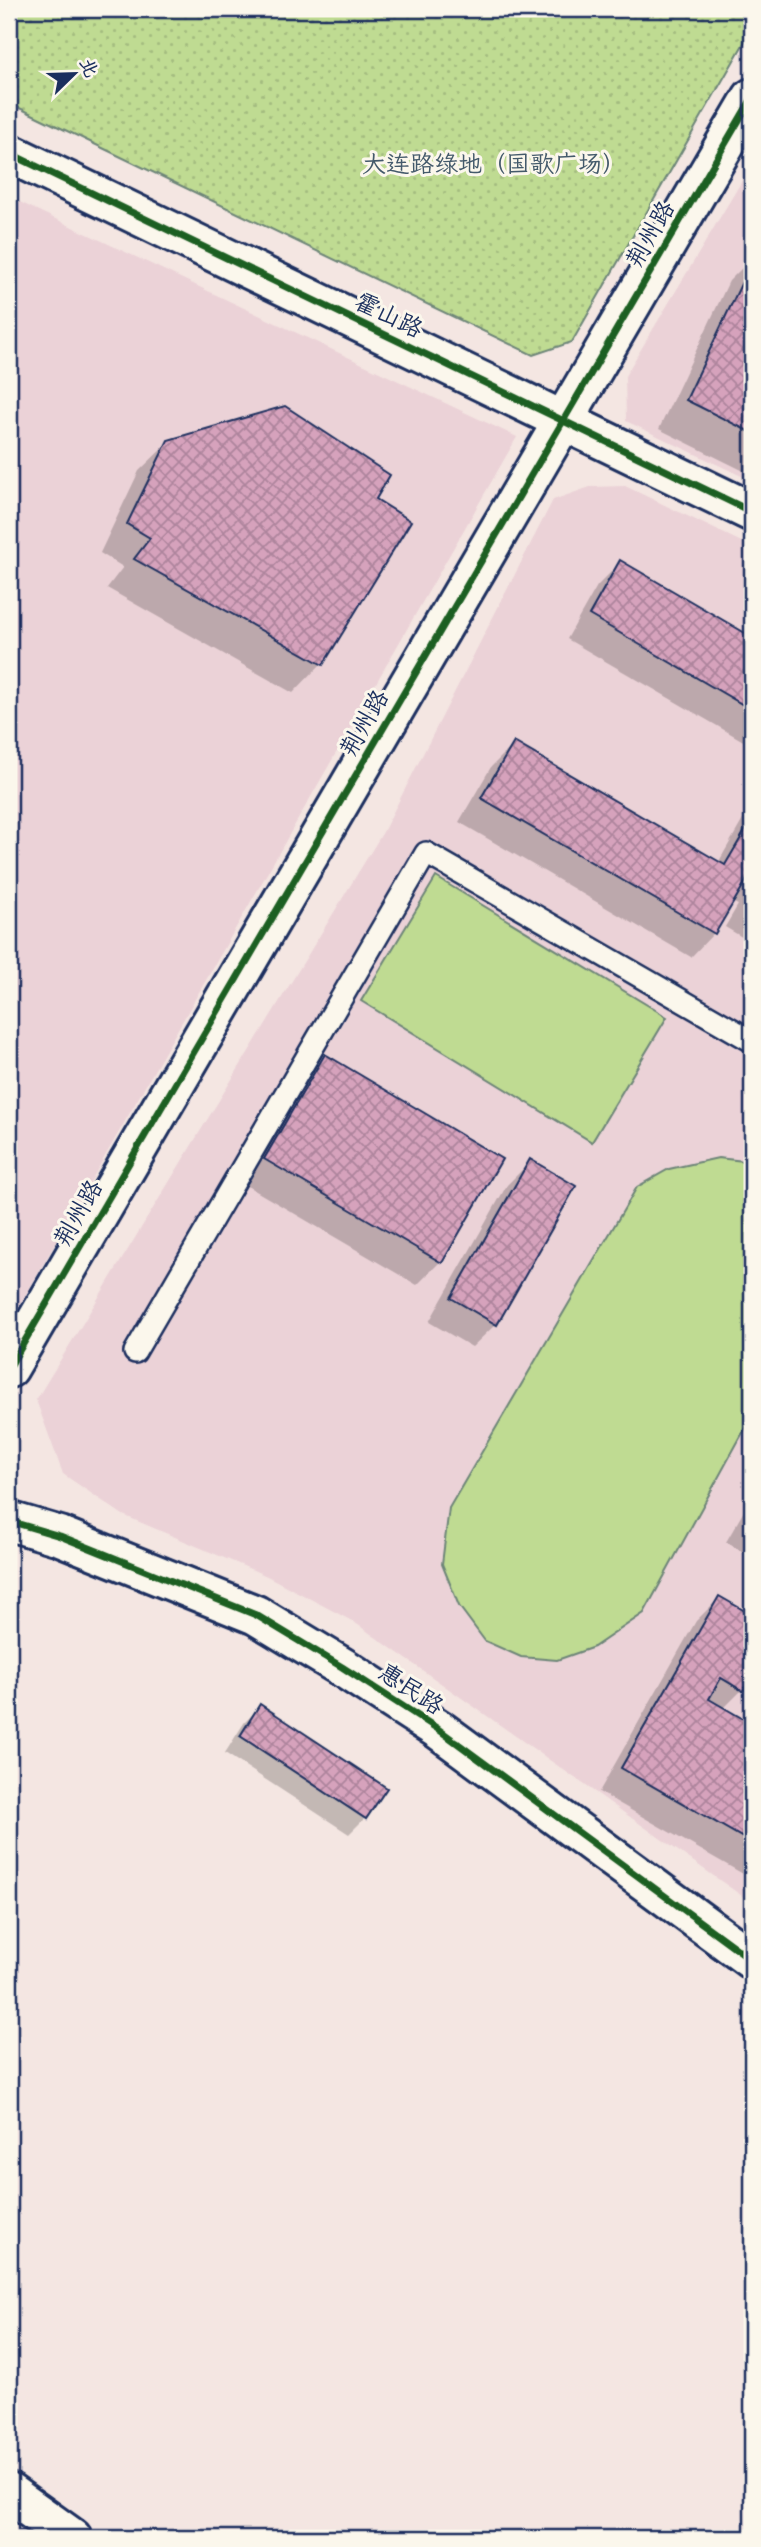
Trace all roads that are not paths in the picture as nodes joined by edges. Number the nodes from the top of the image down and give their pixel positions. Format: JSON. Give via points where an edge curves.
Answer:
{"nodes":[{"id":1,"x":752,"y":97,"type":"edge"},
{"id":2,"x":9,"y":153,"type":"edge"},
{"id":3,"x":563,"y":420,"type":"junction"},
{"id":4,"x":752,"y":512,"type":"edge"},
{"id":5,"x":752,"y":1041,"type":"edge"},
{"id":6,"x":135,"y":1352,"type":"dead end"},
{"id":7,"x":9,"y":1368,"type":"edge"},
{"id":8,"x":9,"y":1521,"type":"edge"},
{"id":9,"x":752,"y":1960,"type":"edge"},
{"id":10,"x":9,"y":2493,"type":"edge"},
{"id":11,"x":72,"y":2538,"type":"edge"}],
"edges":[{"from":1,"to":3,"type":"street","name":"荆州路"},
{"from":2,"to":3,"type":"street","name":"霍山路"},
{"from":3,"to":4,"type":"street","name":"霍山路"},
{"from":3,"to":7,"type":"street","name":"荆州路"},
{"from":5,"to":6,"type":"lane","via":[[426,853]]},
{"from":8,"to":9,"type":"street","name":"惠民路","via":[[60,1536],[256,1615],[438,1730]]},
{"from":10,"to":11,"type":"street"}]}
